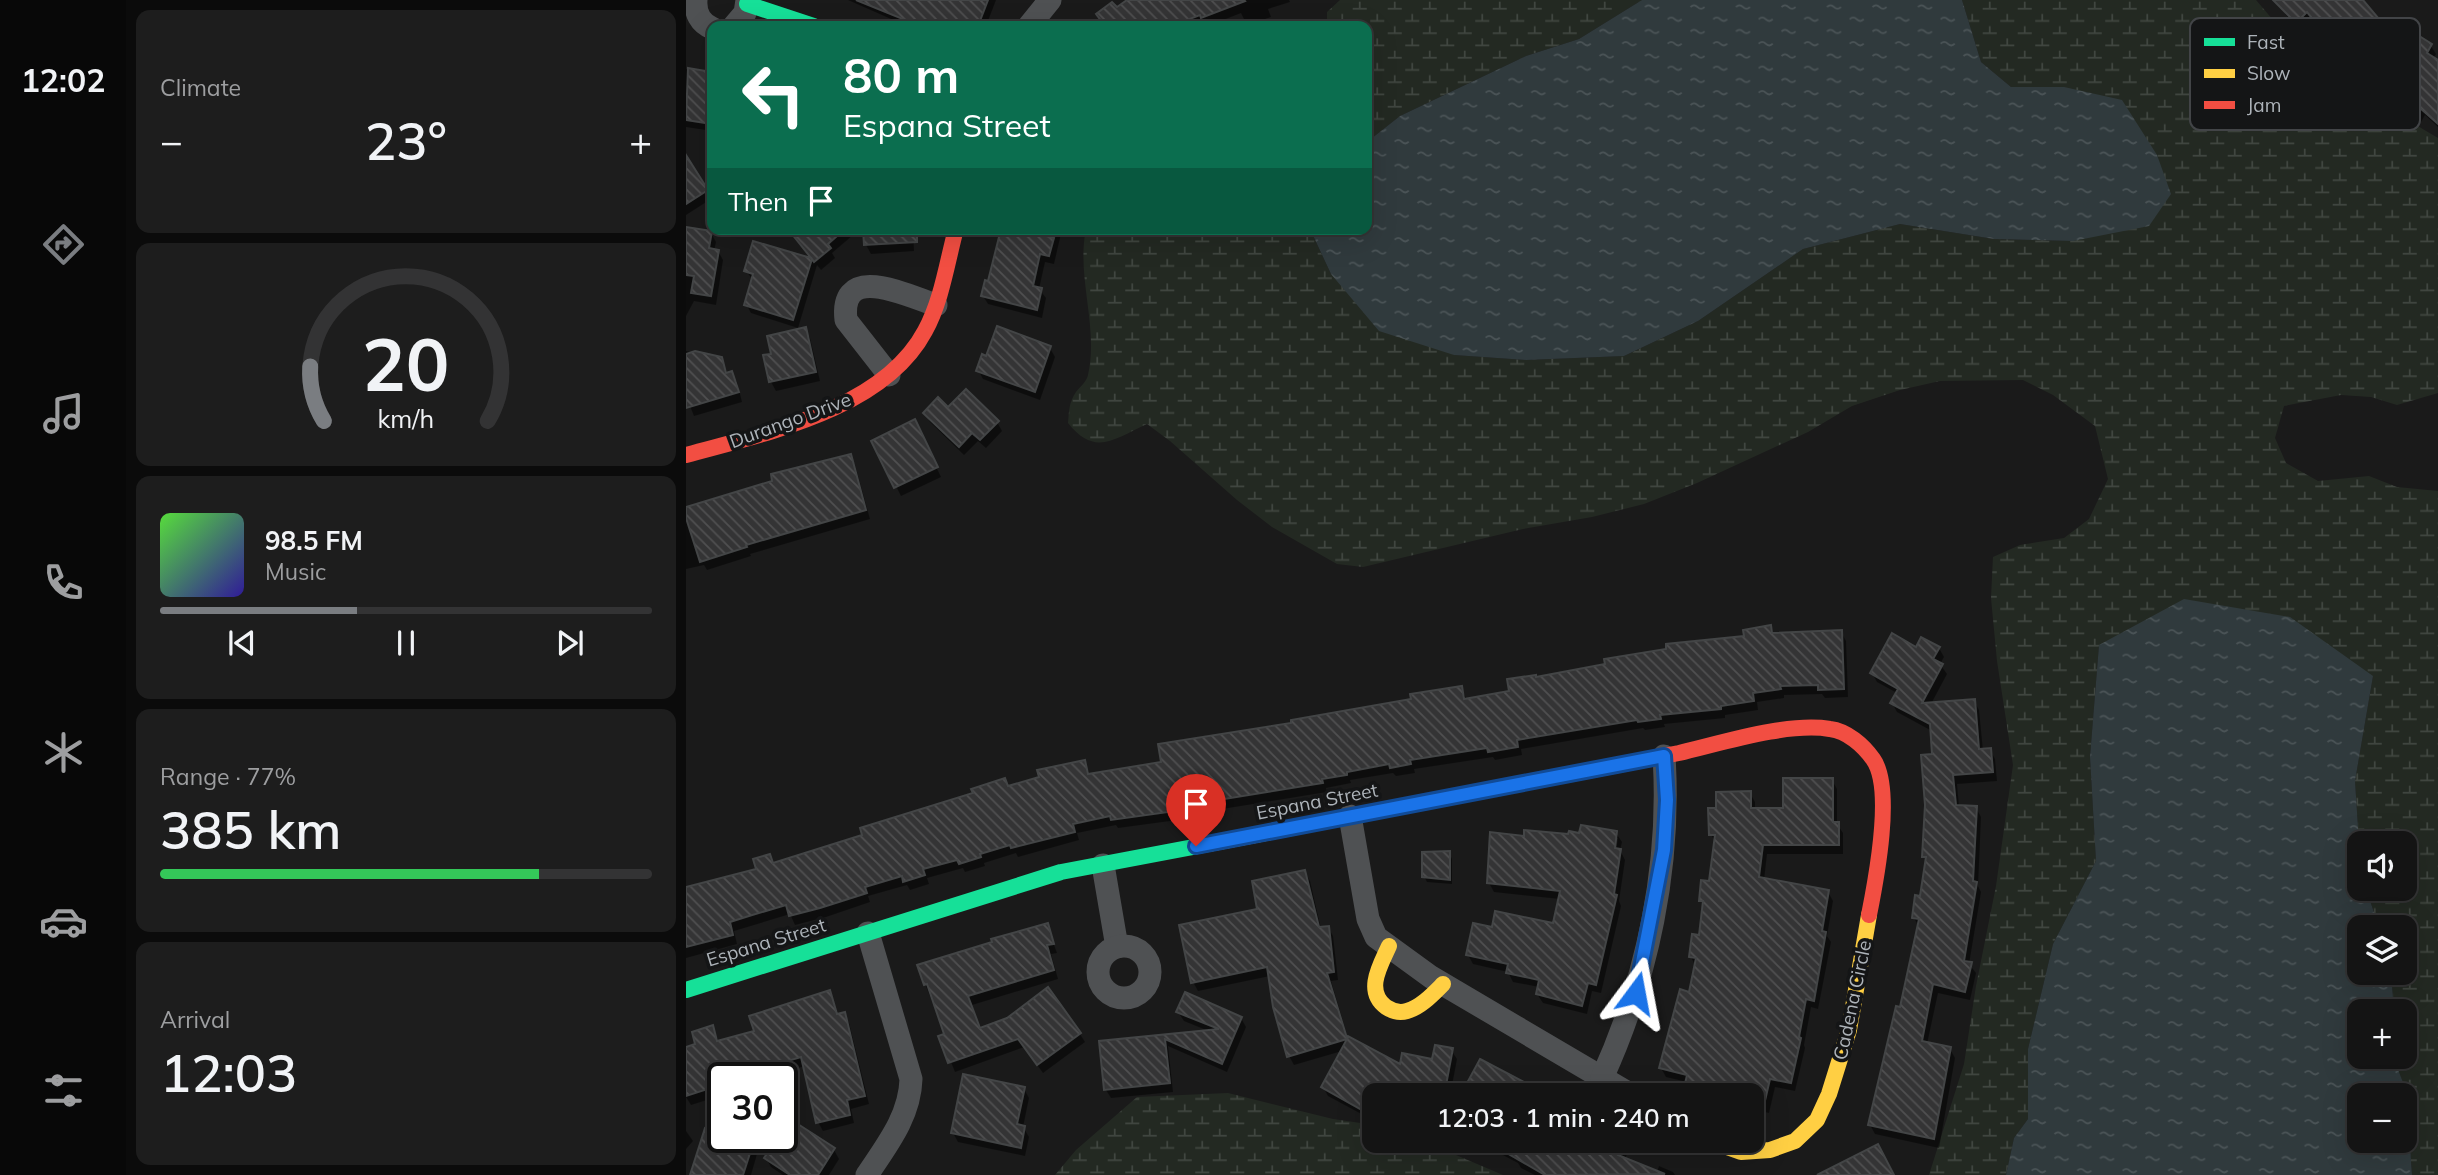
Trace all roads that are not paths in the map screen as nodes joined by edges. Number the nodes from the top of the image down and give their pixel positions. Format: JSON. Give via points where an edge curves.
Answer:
{"nodes":[{"id":1,"x":696,"y":0,"type":"edge"},
{"id":2,"x":1050,"y":0,"type":"edge"},
{"id":3,"x":747,"y":2,"type":"edge"},
{"id":4,"x":739,"y":21,"type":"edge"},
{"id":5,"x":802,"y":21,"type":"edge"},
{"id":6,"x":1033,"y":21,"type":"edge"},
{"id":7,"x":707,"y":24,"type":"edge"},
{"id":8,"x":954,"y":235,"type":"edge"},
{"id":9,"x":936,"y":305,"type":"junction"},
{"id":10,"x":889,"y":375,"type":"junction"},
{"id":11,"x":686,"y":455,"type":"edge"},
{"id":12,"x":1664,"y":756,"type":"junction"},
{"id":13,"x":1874,"y":760,"type":"joint"},
{"id":14,"x":1350,"y":816,"type":"junction"},
{"id":15,"x":1103,"y":864,"type":"junction"},
{"id":16,"x":868,"y":933,"type":"junction"},
{"id":17,"x":1389,"y":946,"type":"junction"},
{"id":18,"x":1117,"y":947,"type":"dead end"},
{"id":19,"x":1443,"y":984,"type":"junction"},
{"id":20,"x":686,"y":990,"type":"edge"},
{"id":21,"x":1602,"y":1077,"type":"junction"},
{"id":22,"x":1612,"y":1083,"type":"edge"},
{"id":23,"x":1764,"y":1150,"type":"edge"},
{"id":24,"x":867,"y":1175,"type":"edge"}],
"edges":[{"from":1,"to":7,"type":"street","via":[[697,12]]},
{"from":2,"to":6,"type":"street"},
{"from":3,"to":4,"type":"street","via":[[746,13]]},
{"from":3,"to":5,"type":"street"},
{"from":8,"to":9,"type":"street","name":"Durango Drive"},
{"from":9,"to":10,"type":"street","name":"Durango Drive","via":[[925,334]]},
{"from":9,"to":10,"type":"street","via":[[878,286],[856,289],[848,297],[846,320]]},
{"from":10,"to":11,"type":"street","name":"Durango Drive","via":[[838,406]]},
{"from":12,"to":13,"type":"street","name":"Espana Street","via":[[1815,727],[1853,738]]},
{"from":12,"to":14,"type":"street","name":"Espana Street"},
{"from":12,"to":21,"type":"street","via":[[1664,850],[1652,921],[1636,993]]},
{"from":13,"to":23,"type":"street","name":"Cadena Circle","via":[[1883,806],[1876,878],[1849,1030],[1816,1120],[1795,1140]]},
{"from":14,"to":15,"type":"street","name":"Espana Street"},
{"from":14,"to":17,"type":"street","via":[[1368,919],[1376,937]]},
{"from":15,"to":16,"type":"street","name":"Espana Street","via":[[1061,872]]},
{"from":15,"to":18,"type":"street"},
{"from":16,"to":20,"type":"street","name":"Espana Street"},
{"from":16,"to":24,"type":"street","via":[[911,1079],[911,1097],[892,1138]]},
{"from":17,"to":19,"type":"street"},
{"from":17,"to":19,"type":"street","via":[[1374,987],[1385,1007],[1407,1011]]},
{"from":19,"to":21,"type":"street"},
{"from":21,"to":22,"type":"street"}]}
